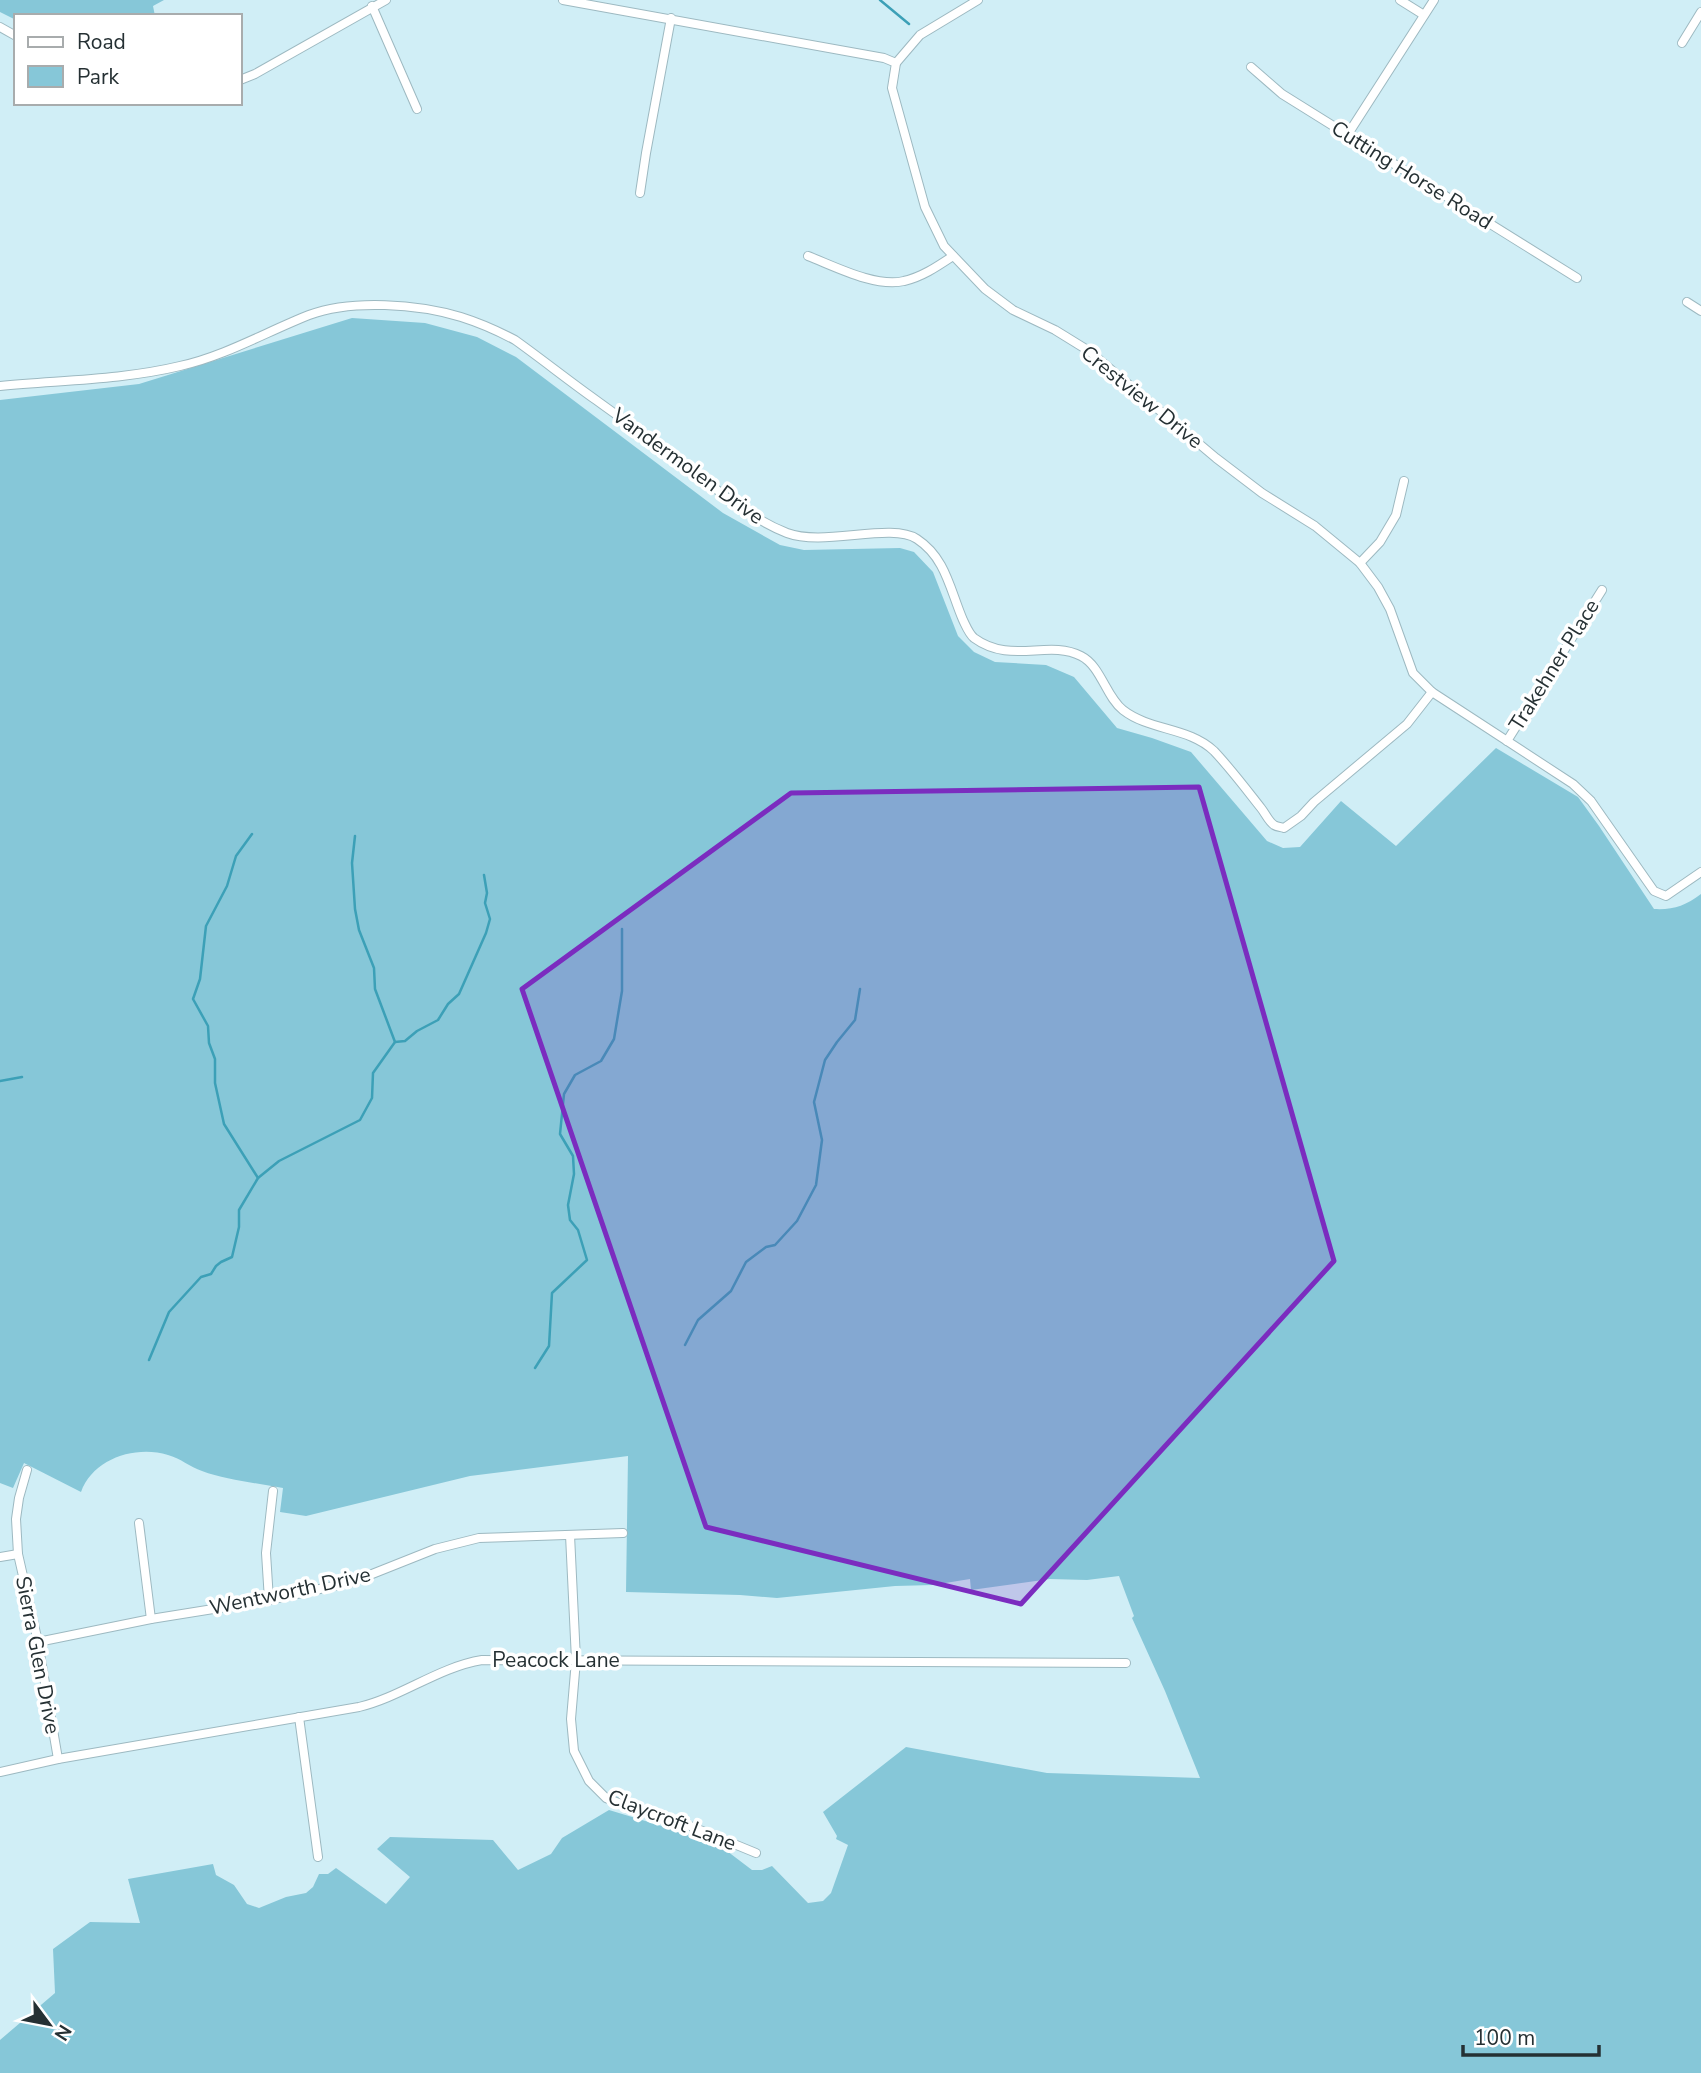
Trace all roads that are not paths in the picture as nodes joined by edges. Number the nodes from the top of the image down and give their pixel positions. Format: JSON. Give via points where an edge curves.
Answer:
{"nodes":[{"id":1,"x":386,"y":0,"type":"edge"},
{"id":2,"x":563,"y":0,"type":"edge"},
{"id":3,"x":978,"y":0,"type":"edge"},
{"id":4,"x":1400,"y":0,"type":"edge"},
{"id":5,"x":1434,"y":0,"type":"edge"},
{"id":6,"x":593,"y":3,"type":"edge"},
{"id":7,"x":372,"y":6,"type":"junction"},
{"id":8,"x":1701,"y":12,"type":"edge"},
{"id":9,"x":1424,"y":15,"type":"junction"},
{"id":10,"x":671,"y":18,"type":"junction"},
{"id":11,"x":1682,"y":43,"type":"dead end"},
{"id":12,"x":896,"y":63,"type":"junction"},
{"id":13,"x":1251,"y":67,"type":"dead end"},
{"id":14,"x":242,"y":79,"type":"edge"},
{"id":15,"x":417,"y":109,"type":"dead end"},
{"id":16,"x":1348,"y":134,"type":"junction"},
{"id":17,"x":640,"y":193,"type":"dead end"},
{"id":18,"x":808,"y":256,"type":"dead end"},
{"id":19,"x":953,"y":256,"type":"junction"},
{"id":20,"x":1577,"y":278,"type":"dead end"},
{"id":21,"x":1686,"y":302,"type":"dead end"},
{"id":22,"x":1701,"y":311,"type":"edge"},
{"id":23,"x":0,"y":386,"type":"edge"},
{"id":24,"x":1404,"y":481,"type":"dead end"},
{"id":25,"x":1360,"y":564,"type":"junction"},
{"id":26,"x":1602,"y":590,"type":"dead end"},
{"id":27,"x":1432,"y":692,"type":"junction"},
{"id":28,"x":1507,"y":741,"type":"junction"},
{"id":29,"x":1701,"y":872,"type":"edge"},
{"id":30,"x":27,"y":1470,"type":"dead end"},
{"id":31,"x":273,"y":1491,"type":"dead end"},
{"id":32,"x":139,"y":1523,"type":"dead end"},
{"id":33,"x":623,"y":1533,"type":"dead end"},
{"id":34,"x":570,"y":1535,"type":"junction"},
{"id":35,"x":18,"y":1553,"type":"junction"},
{"id":36,"x":0,"y":1557,"type":"edge"},
{"id":37,"x":269,"y":1600,"type":"junction"},
{"id":38,"x":150,"y":1619,"type":"junction"},
{"id":39,"x":38,"y":1642,"type":"junction"},
{"id":40,"x":576,"y":1660,"type":"junction"},
{"id":41,"x":1126,"y":1663,"type":"dead end"},
{"id":42,"x":299,"y":1717,"type":"junction"},
{"id":43,"x":58,"y":1759,"type":"junction"},
{"id":44,"x":0,"y":1772,"type":"edge"},
{"id":45,"x":756,"y":1853,"type":"dead end"},
{"id":46,"x":318,"y":1857,"type":"dead end"}],
"edges":[{"from":1,"to":7,"type":"street"},
{"from":2,"to":6,"type":"street"},
{"from":3,"to":12,"type":"street","via":[[920,35]]},
{"from":4,"to":9,"type":"street"},
{"from":5,"to":9,"type":"street"},
{"from":6,"to":10,"type":"street"},
{"from":7,"to":14,"type":"street"},
{"from":7,"to":15,"type":"street"},
{"from":8,"to":11,"type":"street"},
{"from":9,"to":16,"type":"street"},
{"from":10,"to":12,"type":"street"},
{"from":10,"to":17,"type":"street"},
{"from":12,"to":19,"type":"street","name":"Crestview Drive","via":[[892,88],[925,207]]},
{"from":13,"to":16,"type":"street","name":"Cutting Horse Road","via":[[1282,94]]},
{"from":16,"to":20,"type":"street","name":"Cutting Horse Road"},
{"from":18,"to":19,"type":"street","via":[[874,281],[902,282]]},
{"from":19,"to":25,"type":"street","name":"Crestview Drive","via":[[985,289],[1013,310],[1089,351],[1216,458],[1315,526]]},
{"from":21,"to":22,"type":"street"},
{"from":23,"to":27,"type":"street","name":"Vandermolen Drive","via":[[181,366],[312,314],[348,306],[386,305],[460,316],[515,340],[772,526],[809,537],[909,534],[940,561],[972,636],[1006,651],[1053,649],[1084,657],[1121,709],[1201,741],[1212,750],[1273,825],[1284,828],[1301,816],[1406,724]]},
{"from":24,"to":25,"type":"street","via":[[1396,515]]},
{"from":25,"to":27,"type":"street","name":"Crestview Drive","via":[[1390,610],[1413,673]]},
{"from":26,"to":28,"type":"street","name":"Trakehner Place"},
{"from":27,"to":28,"type":"street","name":"Crestview Drive"},
{"from":28,"to":29,"type":"street","name":"Crestview Drive","via":[[1591,801],[1654,891],[1666,896]]},
{"from":30,"to":35,"type":"street","name":"Sierra Glen Drive","via":[[16,1519]]},
{"from":31,"to":37,"type":"street","via":[[266,1553]]},
{"from":32,"to":38,"type":"street"},
{"from":33,"to":34,"type":"street","name":"Wentworth Drive"},
{"from":34,"to":37,"type":"street","name":"Wentworth Drive","via":[[479,1538],[435,1549],[352,1582]]},
{"from":34,"to":40,"type":"street","name":"Claycroft Lane"},
{"from":35,"to":36,"type":"street"},
{"from":35,"to":39,"type":"street","name":"Sierra Glen Drive"},
{"from":37,"to":38,"type":"street","name":"Wentworth Drive"},
{"from":38,"to":39,"type":"street","name":"Wentworth Drive"},
{"from":39,"to":43,"type":"street","name":"Sierra Glen Drive"},
{"from":40,"to":41,"type":"street","name":"Peacock Lane"},
{"from":40,"to":42,"type":"street","name":"Peacock Lane","via":[[474,1661],[380,1701]]},
{"from":40,"to":45,"type":"street","name":"Claycroft Lane","via":[[574,1751],[589,1781],[606,1798]]},
{"from":42,"to":43,"type":"street","name":"Peacock Lane"},
{"from":42,"to":46,"type":"street"},
{"from":43,"to":44,"type":"street","name":"Peacock Lane"}]}
